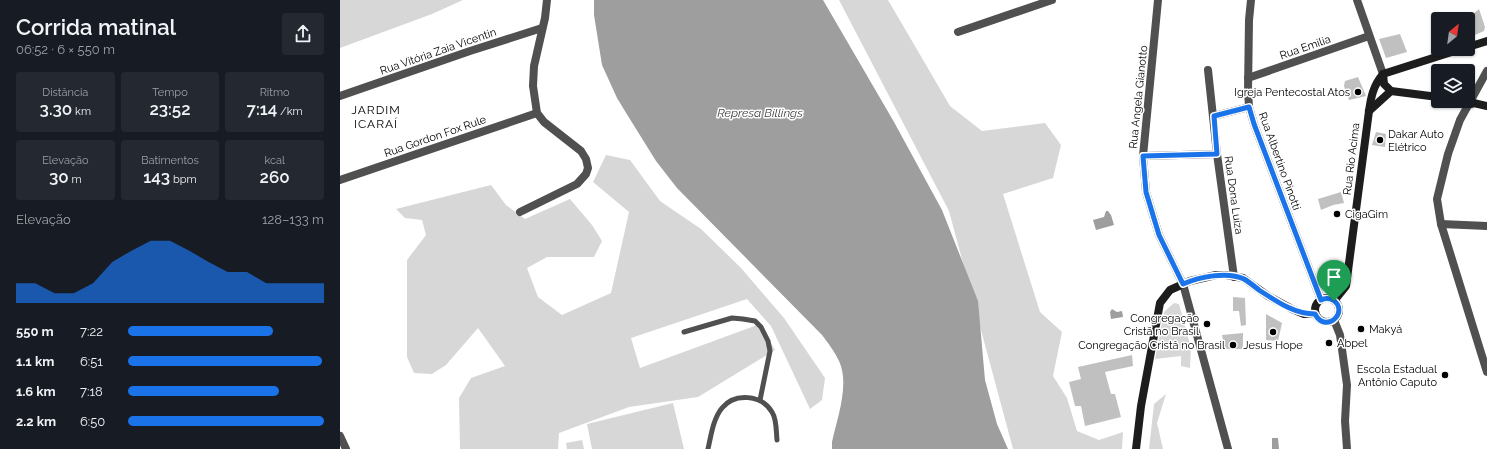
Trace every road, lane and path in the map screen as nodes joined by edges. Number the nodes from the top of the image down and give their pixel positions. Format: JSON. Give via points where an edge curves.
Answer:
{"nodes":[{"id":1,"x":547,"y":0,"type":"edge"},
{"id":2,"x":1052,"y":0,"type":"edge"},
{"id":3,"x":1158,"y":0,"type":"edge"},
{"id":4,"x":1251,"y":0,"type":"edge"},
{"id":5,"x":1357,"y":0,"type":"edge"},
{"id":6,"x":542,"y":28,"type":"junction"},
{"id":7,"x":958,"y":32,"type":"dead end"},
{"id":8,"x":1369,"y":36,"type":"junction"},
{"id":9,"x":1487,"y":41,"type":"edge"},
{"id":10,"x":1475,"y":45,"type":"edge"},
{"id":11,"x":1439,"y":56,"type":"edge"},
{"id":12,"x":1208,"y":70,"type":"dead end"},
{"id":13,"x":1487,"y":71,"type":"edge"},
{"id":14,"x":1383,"y":74,"type":"junction"},
{"id":15,"x":1248,"y":78,"type":"junction"},
{"id":16,"x":1475,"y":89,"type":"edge"},
{"id":17,"x":1391,"y":91,"type":"junction"},
{"id":18,"x":340,"y":96,"type":"edge"},
{"id":19,"x":1431,"y":96,"type":"edge"},
{"id":20,"x":1475,"y":103,"type":"edge"},
{"id":21,"x":1487,"y":106,"type":"edge"},
{"id":22,"x":1249,"y":107,"type":"junction"},
{"id":23,"x":1464,"y":108,"type":"edge"},
{"id":24,"x":1369,"y":111,"type":"junction"},
{"id":25,"x":537,"y":113,"type":"junction"},
{"id":26,"x":1214,"y":116,"type":"junction"},
{"id":27,"x":1217,"y":154,"type":"junction"},
{"id":28,"x":1143,"y":156,"type":"junction"},
{"id":29,"x":340,"y":180,"type":"edge"},
{"id":30,"x":520,"y":212,"type":"dead end"},
{"id":31,"x":1440,"y":224,"type":"junction"},
{"id":32,"x":1487,"y":226,"type":"edge"},
{"id":33,"x":1234,"y":277,"type":"junction"},
{"id":34,"x":1183,"y":284,"type":"junction"},
{"id":35,"x":1321,"y":300,"type":"junction"},
{"id":36,"x":1334,"y":301,"type":"junction"},
{"id":37,"x":1315,"y":314,"type":"junction"},
{"id":38,"x":1334,"y":320,"type":"junction"},
{"id":39,"x":684,"y":332,"type":"dead end"},
{"id":40,"x":1485,"y":357,"type":"edge"},
{"id":41,"x":1487,"y":372,"type":"edge"},
{"id":42,"x":760,"y":400,"type":"junction"},
{"id":43,"x":340,"y":436,"type":"edge"},
{"id":44,"x":777,"y":440,"type":"dead end"},
{"id":45,"x":346,"y":449,"type":"edge"},
{"id":46,"x":708,"y":449,"type":"edge"},
{"id":47,"x":1136,"y":449,"type":"edge"},
{"id":48,"x":1228,"y":449,"type":"edge"},
{"id":49,"x":1347,"y":449,"type":"edge"}],
"edges":[{"from":1,"to":6,"type":"street"},
{"from":2,"to":7,"type":"street"},
{"from":3,"to":28,"type":"street","name":"Rua Angela Gianotto"},
{"from":4,"to":15,"type":"street","name":"Rua Albertino Pinotti"},
{"from":5,"to":8,"type":"street"},
{"from":6,"to":18,"type":"street","name":"Rua Vitória Zaia Vicentin"},
{"from":6,"to":25,"type":"street","via":[[533,86]]},
{"from":8,"to":14,"type":"street"},
{"from":8,"to":15,"type":"street","name":"Rua Emilia"},
{"from":9,"to":10,"type":"main road"},
{"from":11,"to":14,"type":"main road"},
{"from":12,"to":26,"type":"street","name":"Rua Dona Luiza"},
{"from":13,"to":16,"type":"street"},
{"from":14,"to":17,"type":"main road","via":[[1384,84]]},
{"from":14,"to":24,"type":"main road","name":"Rua Rio Acima","via":[[1373,89]]},
{"from":15,"to":22,"type":"street","name":"Rua Albertino Pinotti"},
{"from":17,"to":19,"type":"main road"},
{"from":17,"to":24,"type":"main road","name":"Rua Rio Acima"},
{"from":20,"to":21,"type":"main road"},
{"from":22,"to":26,"type":"street"},
{"from":22,"to":35,"type":"street","name":"Rua Albertino Pinotti"},
{"from":23,"to":31,"type":"street","via":[[1439,187],[1437,200]]},
{"from":24,"to":36,"type":"main road","name":"Rua Rio Acima","via":[[1346,286]]},
{"from":25,"to":29,"type":"street","name":"Rua Gordon Fox Rule"},
{"from":25,"to":30,"type":"street","via":[[544,122],[581,151],[588,168],[577,184]]},
{"from":26,"to":27,"type":"street","name":"Rua Dona Luiza"},
{"from":27,"to":28,"type":"street"},
{"from":27,"to":33,"type":"street","name":"Rua Dona Luiza"},
{"from":28,"to":34,"type":"street","name":"Rua Angela Gianotto","via":[[1146,192],[1159,235]]},
{"from":31,"to":32,"type":"street"},
{"from":31,"to":40,"type":"street"},
{"from":33,"to":34,"type":"main road","via":[[1216,275]]},
{"from":33,"to":37,"type":"main road","via":[[1243,278],[1292,309],[1304,314]]},
{"from":34,"to":47,"type":"main road","via":[[1170,290],[1160,303],[1140,406]]},
{"from":34,"to":48,"type":"street","name":"Rua Angela Gianotto"},
{"from":35,"to":36,"type":"main road","via":[[1328,298]]},
{"from":35,"to":37,"type":"main road","via":[[1316,306]]},
{"from":36,"to":38,"type":"main road","via":[[1339,309]]},
{"from":37,"to":38,"type":"main road","via":[[1323,322]]},
{"from":38,"to":49,"type":"street","via":[[1340,335],[1346,385]]},
{"from":39,"to":42,"type":"lane","via":[[732,318],[755,321],[768,341],[770,351]]},
{"from":40,"to":41,"type":"street"},
{"from":42,"to":44,"type":"lane","via":[[773,414]]},
{"from":42,"to":46,"type":"lane","via":[[740,398],[730,401],[722,408]]},
{"from":43,"to":45,"type":"street"}]}
